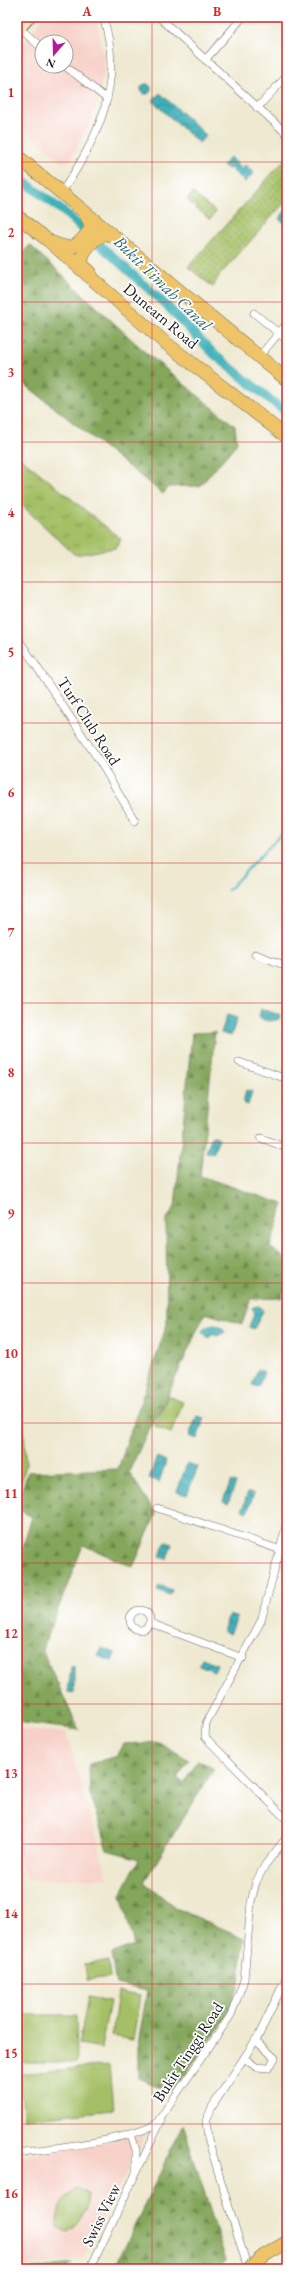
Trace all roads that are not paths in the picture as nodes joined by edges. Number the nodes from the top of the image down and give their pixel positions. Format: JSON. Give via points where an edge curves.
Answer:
{"nodes":[{"id":1,"x":30,"y":17,"type":"edge"},
{"id":2,"x":103,"y":17,"type":"edge"},
{"id":3,"x":159,"y":17,"type":"edge"},
{"id":4,"x":243,"y":17,"type":"edge"},
{"id":5,"x":18,"y":29,"type":"edge"},
{"id":6,"x":34,"y":42,"type":"edge"},
{"id":7,"x":205,"y":60,"type":"junction"},
{"id":8,"x":74,"y":74,"type":"edge"},
{"id":9,"x":287,"y":76,"type":"edge"},
{"id":10,"x":107,"y":99,"type":"junction"},
{"id":11,"x":257,"y":108,"type":"junction"},
{"id":12,"x":287,"y":134,"type":"edge"},
{"id":13,"x":17,"y":156,"type":"edge"},
{"id":14,"x":61,"y":193,"type":"junction"},
{"id":15,"x":85,"y":213,"type":"junction"},
{"id":16,"x":17,"y":216,"type":"edge"},
{"id":17,"x":94,"y":234,"type":"junction"},
{"id":18,"x":112,"y":236,"type":"junction"},
{"id":19,"x":48,"y":241,"type":"junction"},
{"id":20,"x":83,"y":246,"type":"junction"},
{"id":21,"x":254,"y":313,"type":"dead end"},
{"id":22,"x":287,"y":323,"type":"edge"},
{"id":23,"x":278,"y":333,"type":"junction"},
{"id":24,"x":287,"y":340,"type":"edge"},
{"id":25,"x":163,"y":341,"type":"junction"},
{"id":26,"x":259,"y":357,"type":"junction"},
{"id":27,"x":287,"y":380,"type":"edge"},
{"id":28,"x":287,"y":437,"type":"edge"},
{"id":29,"x":17,"y":638,"type":"edge"},
{"id":30,"x":135,"y":822,"type":"dead end"},
{"id":31,"x":255,"y":954,"type":"dead end"},
{"id":32,"x":287,"y":966,"type":"edge"},
{"id":33,"x":239,"y":1062,"type":"dead end"},
{"id":34,"x":287,"y":1079,"type":"edge"},
{"id":35,"x":261,"y":1138,"type":"dead end"},
{"id":36,"x":287,"y":1148,"type":"edge"},
{"id":37,"x":157,"y":1508,"type":"dead end"},
{"id":38,"x":287,"y":1523,"type":"edge"},
{"id":39,"x":281,"y":1550,"type":"junction"},
{"id":40,"x":150,"y":1623,"type":"dead end"},
{"id":41,"x":243,"y":1658,"type":"junction"},
{"id":42,"x":287,"y":1820,"type":"edge"},
{"id":43,"x":287,"y":1837,"type":"edge"},
{"id":44,"x":287,"y":1976,"type":"edge"},
{"id":45,"x":255,"y":2040,"type":"junction"},
{"id":46,"x":244,"y":2058,"type":"junction"},
{"id":47,"x":165,"y":2113,"type":"junction"},
{"id":48,"x":131,"y":2134,"type":"junction"},
{"id":49,"x":17,"y":2153,"type":"edge"},
{"id":50,"x":136,"y":2173,"type":"junction"},
{"id":51,"x":287,"y":2242,"type":"edge"},
{"id":52,"x":90,"y":2269,"type":"edge"},
{"id":53,"x":248,"y":2269,"type":"edge"}],
"edges":[{"from":1,"to":5,"type":"main road"},
{"from":2,"to":10,"type":"street","via":[[112,54]]},
{"from":3,"to":7,"type":"street"},
{"from":4,"to":7,"type":"street"},
{"from":5,"to":6,"type":"street"},
{"from":7,"to":11,"type":"street"},
{"from":8,"to":10,"type":"street"},
{"from":9,"to":11,"type":"street"},
{"from":10,"to":14,"type":"street","via":[[92,144]]},
{"from":11,"to":12,"type":"street"},
{"from":13,"to":14,"type":"highway"},
{"from":14,"to":15,"type":"highway"},
{"from":15,"to":17,"type":"highway"},
{"from":15,"to":18,"type":"highway"},
{"from":16,"to":19,"type":"highway","name":"Dunearn Road"},
{"from":17,"to":18,"type":"highway","via":[[106,233]]},
{"from":17,"to":20,"type":"highway"},
{"from":18,"to":26,"type":"highway"},
{"from":19,"to":20,"type":"highway","via":[[64,248]]},
{"from":19,"to":25,"type":"highway","name":"Dunearn Road"},
{"from":20,"to":25,"type":"highway","via":[[81,264]]},
{"from":21,"to":23,"type":"street"},
{"from":22,"to":23,"type":"street"},
{"from":23,"to":24,"type":"street"},
{"from":23,"to":26,"type":"street"},
{"from":25,"to":28,"type":"highway","name":"Dunearn Road"},
{"from":26,"to":27,"type":"highway"},
{"from":29,"to":30,"type":"street","name":"Turf Club Road","via":[[100,762]]},
{"from":31,"to":32,"type":"street"},
{"from":33,"to":34,"type":"street"},
{"from":35,"to":36,"type":"street"},
{"from":37,"to":39,"type":"street"},
{"from":38,"to":39,"type":"street"},
{"from":39,"to":41,"type":"street","via":[[261,1621]]},
{"from":40,"to":41,"type":"street"},
{"from":41,"to":42,"type":"street","via":[[206,1723],[205,1737]]},
{"from":43,"to":47,"type":"street","name":"Bukit Tinggi Road","via":[[265,1865],[256,1882],[251,1902],[244,1980],[234,2010],[222,2032]]},
{"from":44,"to":45,"type":"street"},
{"from":45,"to":46,"type":"street"},
{"from":45,"to":46,"type":"street","via":[[275,2058],[269,2068],[256,2067]]},
{"from":46,"to":53,"type":"street","via":[[212,2107],[206,2121],[208,2139]]},
{"from":47,"to":48,"type":"street","name":"Bukit Tinggi Road","via":[[156,2124]]},
{"from":47,"to":50,"type":"street","name":"Swiss View"},
{"from":48,"to":49,"type":"street","name":"Bukit Tinggi Road"},
{"from":48,"to":50,"type":"street","name":"Swiss View","via":[[136,2150]]},
{"from":50,"to":52,"type":"street","name":"Swiss View"},
{"from":51,"to":53,"type":"highway","bridge":true}]}
